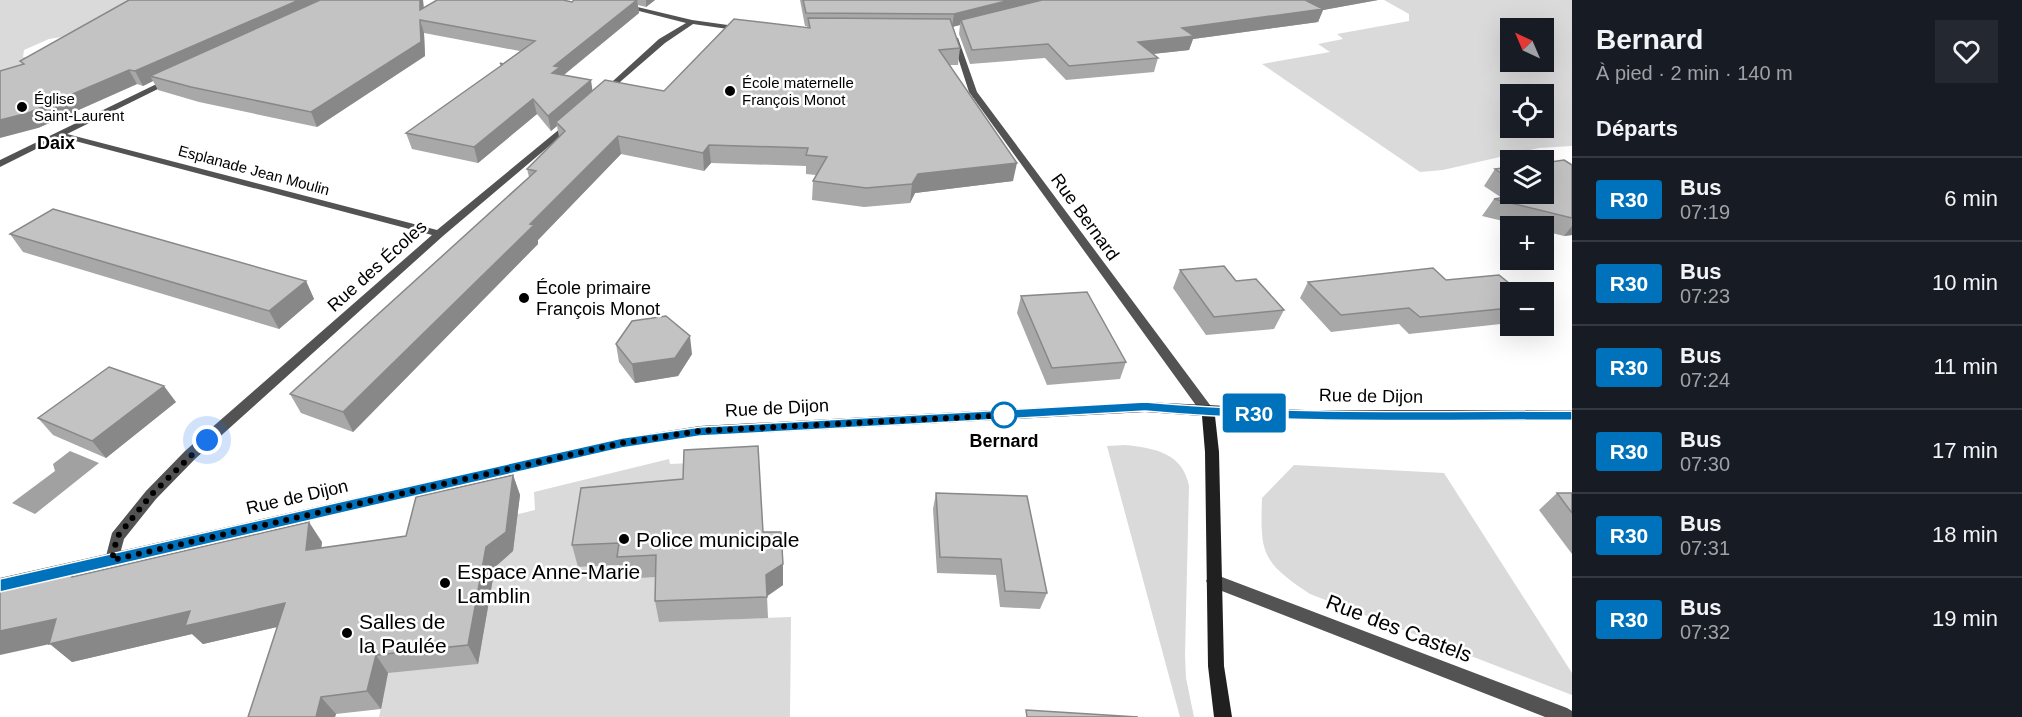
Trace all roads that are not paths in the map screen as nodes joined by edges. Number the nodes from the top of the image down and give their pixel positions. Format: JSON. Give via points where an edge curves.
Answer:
{"nodes":[{"id":1,"x":599,"y":0,"type":"edge"},
{"id":2,"x":692,"y":22,"type":"junction"},
{"id":3,"x":748,"y":30,"type":"edge"},
{"id":4,"x":957,"y":30,"type":"edge"},
{"id":5,"x":175,"y":77,"type":"edge"},
{"id":6,"x":601,"y":96,"type":"edge"},
{"id":7,"x":575,"y":120,"type":"edge"},
{"id":8,"x":61,"y":135,"type":"junction"},
{"id":9,"x":0,"y":164,"type":"edge"},
{"id":10,"x":439,"y":234,"type":"junction"},
{"id":11,"x":1208,"y":412,"type":"junction"},
{"id":12,"x":1572,"y":416,"type":"edge"},
{"id":13,"x":112,"y":560,"type":"junction"},
{"id":14,"x":1214,"y":580,"type":"junction"},
{"id":15,"x":0,"y":585,"type":"edge"},
{"id":16,"x":1223,"y":717,"type":"edge"},
{"id":17,"x":1568,"y":717,"type":"edge"}],
"edges":[{"from":1,"to":2,"type":"street"},
{"from":2,"to":3,"type":"street"},
{"from":2,"to":6,"type":"street","via":[[662,40]]},
{"from":4,"to":11,"type":"street","name":"Rue Bernard","via":[[973,92]]},
{"from":5,"to":8,"type":"street"},
{"from":7,"to":10,"type":"street","name":"Rue des Écoles"},
{"from":8,"to":9,"type":"street"},
{"from":8,"to":10,"type":"street","name":"Esplanade Jean Moulin"},
{"from":10,"to":13,"type":"street","name":"Rue des Écoles","via":[[190,455],[117,537]]},
{"from":11,"to":12,"type":"street","name":"Rue de Dijon"},
{"from":11,"to":13,"type":"street","name":"Rue de Dijon","via":[[1145,407],[700,431],[622,443]]},
{"from":11,"to":14,"type":"street"},
{"from":13,"to":15,"type":"street","name":"Rue de Dijon"},
{"from":14,"to":16,"type":"street","via":[[1216,666]]},
{"from":14,"to":17,"type":"street","name":"Rue des Castels"}]}
